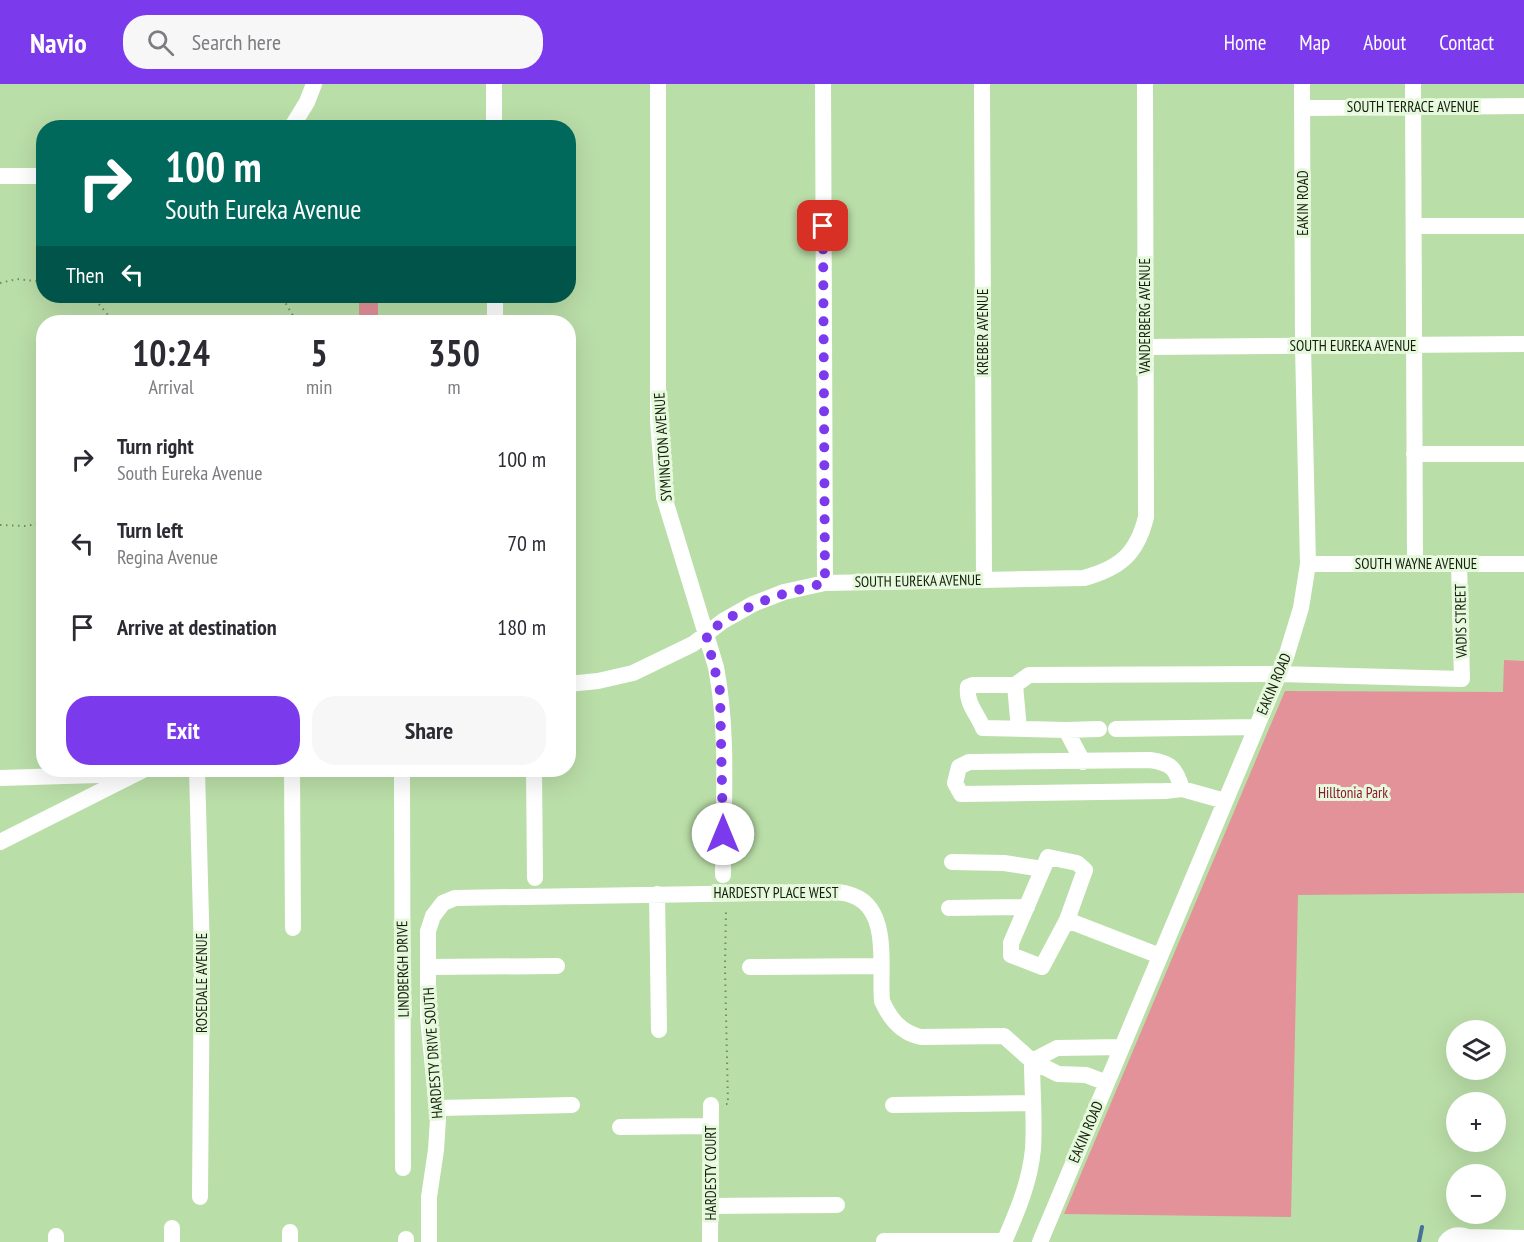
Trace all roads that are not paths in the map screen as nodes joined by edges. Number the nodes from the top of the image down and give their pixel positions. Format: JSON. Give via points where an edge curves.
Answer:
{"nodes":[{"id":1,"x":314,"y":84,"type":"edge"},
{"id":2,"x":494,"y":84,"type":"edge"},
{"id":3,"x":658,"y":84,"type":"edge"},
{"id":4,"x":823,"y":84,"type":"edge"},
{"id":5,"x":982,"y":84,"type":"edge"},
{"id":6,"x":1145,"y":84,"type":"edge"},
{"id":7,"x":1302,"y":84,"type":"edge"},
{"id":8,"x":1413,"y":84,"type":"edge"},
{"id":9,"x":1524,"y":106,"type":"edge"},
{"id":10,"x":1413,"y":107,"type":"junction"},
{"id":11,"x":1303,"y":108,"type":"junction"},
{"id":12,"x":296,"y":120,"type":"edge"},
{"id":13,"x":494,"y":120,"type":"edge"},
{"id":14,"x":36,"y":176,"type":"edge"},
{"id":15,"x":0,"y":177,"type":"edge"},
{"id":16,"x":1414,"y":226,"type":"junction"},
{"id":17,"x":1524,"y":226,"type":"edge"},
{"id":18,"x":1524,"y":344,"type":"edge"},
{"id":19,"x":1413,"y":345,"type":"junction"},
{"id":20,"x":1303,"y":346,"type":"junction"},
{"id":21,"x":1145,"y":347,"type":"junction"},
{"id":22,"x":1414,"y":454,"type":"junction"},
{"id":23,"x":1524,"y":454,"type":"edge"},
{"id":24,"x":1135,"y":546,"type":"joint"},
{"id":25,"x":1308,"y":564,"type":"junction"},
{"id":26,"x":1415,"y":564,"type":"junction"},
{"id":27,"x":1459,"y":564,"type":"junction"},
{"id":28,"x":1524,"y":564,"type":"edge"},
{"id":29,"x":984,"y":580,"type":"junction"},
{"id":30,"x":825,"y":583,"type":"junction"},
{"id":31,"x":706,"y":634,"type":"junction"},
{"id":32,"x":1279,"y":674,"type":"junction"},
{"id":33,"x":576,"y":683,"type":"edge"},
{"id":34,"x":1016,"y":685,"type":"junction"},
{"id":35,"x":1256,"y":727,"type":"junction"},
{"id":36,"x":1019,"y":729,"type":"junction"},
{"id":37,"x":1099,"y":729,"type":"dead end"},
{"id":38,"x":1116,"y":729,"type":"dead end"},
{"id":39,"x":1066,"y":730,"type":"junction"},
{"id":40,"x":1083,"y":762,"type":"junction"},
{"id":41,"x":36,"y":776,"type":"edge"},
{"id":42,"x":128,"y":777,"type":"edge"},
{"id":43,"x":197,"y":777,"type":"edge"},
{"id":44,"x":292,"y":777,"type":"edge"},
{"id":45,"x":402,"y":777,"type":"edge"},
{"id":46,"x":534,"y":777,"type":"edge"},
{"id":47,"x":0,"y":778,"type":"edge"},
{"id":48,"x":1182,"y":789,"type":"junction"},
{"id":49,"x":1225,"y":801,"type":"junction"},
{"id":50,"x":0,"y":842,"type":"edge"},
{"id":51,"x":952,"y":862,"type":"dead end"},
{"id":52,"x":1042,"y":869,"type":"junction"},
{"id":53,"x":723,"y":875,"type":"dead end"},
{"id":54,"x":535,"y":878,"type":"dead end"},
{"id":55,"x":657,"y":894,"type":"junction"},
{"id":56,"x":443,"y":903,"type":"joint"},
{"id":57,"x":1027,"y":907,"type":"junction"},
{"id":58,"x":949,"y":908,"type":"dead end"},
{"id":59,"x":1067,"y":920,"type":"junction"},
{"id":60,"x":293,"y":928,"type":"dead end"},
{"id":61,"x":1160,"y":956,"type":"junction"},
{"id":62,"x":557,"y":966,"type":"dead end"},
{"id":63,"x":881,"y":966,"type":"junction"},
{"id":64,"x":428,"y":967,"type":"junction"},
{"id":65,"x":750,"y":967,"type":"dead end"},
{"id":66,"x":659,"y":1030,"type":"dead end"},
{"id":67,"x":1122,"y":1047,"type":"junction"},
{"id":68,"x":1032,"y":1060,"type":"junction"},
{"id":69,"x":1107,"y":1083,"type":"junction"},
{"id":70,"x":1032,"y":1103,"type":"junction"},
{"id":71,"x":572,"y":1105,"type":"dead end"},
{"id":72,"x":711,"y":1105,"type":"road end"},
{"id":73,"x":893,"y":1105,"type":"dead end"},
{"id":74,"x":437,"y":1108,"type":"junction"},
{"id":75,"x":711,"y":1126,"type":"junction"},
{"id":76,"x":620,"y":1127,"type":"dead end"},
{"id":77,"x":403,"y":1168,"type":"dead end"},
{"id":78,"x":200,"y":1197,"type":"dead end"},
{"id":79,"x":837,"y":1205,"type":"dead end"},
{"id":80,"x":711,"y":1206,"type":"junction"},
{"id":81,"x":1524,"y":1238,"type":"edge"},
{"id":82,"x":1468,"y":1239,"type":"edge"},
{"id":83,"x":884,"y":1241,"type":"edge"},
{"id":84,"x":429,"y":1242,"type":"edge"},
{"id":85,"x":710,"y":1242,"type":"edge"},
{"id":86,"x":1004,"y":1242,"type":"edge"},
{"id":87,"x":1040,"y":1242,"type":"edge"},
{"id":88,"x":1446,"y":1242,"type":"edge"}],
"edges":[{"from":1,"to":12,"type":"street"},
{"from":2,"to":13,"type":"street"},
{"from":3,"to":31,"type":"street","name":"SYMINGTON AVENUE","via":[[658,421],[664,497]]},
{"from":4,"to":30,"type":"street"},
{"from":5,"to":29,"type":"street","name":"KREBER AVENUE"},
{"from":6,"to":21,"type":"street","name":"VANDERBERG AVENUE"},
{"from":7,"to":11,"type":"street","name":"EAKIN ROAD"},
{"from":8,"to":10,"type":"street"},
{"from":9,"to":10,"type":"street","name":"SOUTH TERRACE AVENUE"},
{"from":10,"to":11,"type":"street","name":"SOUTH TERRACE AVENUE"},
{"from":10,"to":16,"type":"street"},
{"from":11,"to":20,"type":"street","name":"EAKIN ROAD"},
{"from":14,"to":15,"type":"street"},
{"from":16,"to":17,"type":"street"},
{"from":16,"to":19,"type":"street"},
{"from":18,"to":19,"type":"street","name":"SOUTH EUREKA AVENUE"},
{"from":19,"to":20,"type":"street","name":"SOUTH EUREKA AVENUE"},
{"from":19,"to":22,"type":"street"},
{"from":20,"to":21,"type":"street","name":"SOUTH EUREKA AVENUE"},
{"from":20,"to":25,"type":"street","name":"EAKIN ROAD"},
{"from":21,"to":24,"type":"street","name":"VANDERBERG AVENUE","via":[[1146,517]]},
{"from":22,"to":23,"type":"street"},
{"from":22,"to":26,"type":"street"},
{"from":24,"to":29,"type":"street","name":"SOUTH EUREKA AVENUE","via":[[1113,568],[1084,578]]},
{"from":25,"to":26,"type":"street","name":"SOUTH WAYNE AVENUE"},
{"from":25,"to":32,"type":"street","name":"EAKIN ROAD","via":[[1298,622]]},
{"from":26,"to":27,"type":"street","name":"SOUTH WAYNE AVENUE"},
{"from":27,"to":28,"type":"street","name":"SOUTH WAYNE AVENUE"},
{"from":27,"to":32,"type":"street","name":"VADIS STREET","via":[[1462,679]]},
{"from":29,"to":30,"type":"street","name":"SOUTH EUREKA AVENUE"},
{"from":30,"to":31,"type":"street","name":"SOUTH EUREKA AVENUE","via":[[753,604]]},
{"from":31,"to":33,"type":"street","name":"SOUTH EUREKA AVENUE","via":[[633,673]]},
{"from":31,"to":53,"type":"street","name":"SYMINGTON AVENUE","via":[[722,708]]},
{"from":32,"to":34,"type":"street","via":[[1029,675]]},
{"from":32,"to":35,"type":"street","name":"EAKIN ROAD"},
{"from":34,"to":36,"type":"street"},
{"from":34,"to":36,"type":"street","via":[[973,685],[968,687],[967,696],[984,728]]},
{"from":35,"to":38,"type":"street"},
{"from":35,"to":49,"type":"street","name":"EAKIN ROAD"},
{"from":36,"to":39,"type":"street"},
{"from":37,"to":39,"type":"street"},
{"from":39,"to":40,"type":"street"},
{"from":40,"to":48,"type":"street","via":[[1165,762],[1177,773]]},
{"from":40,"to":48,"type":"street","via":[[969,762],[958,767],[955,783],[961,794]]},
{"from":41,"to":47,"type":"street"},
{"from":42,"to":50,"type":"street"},
{"from":43,"to":78,"type":"street","name":"ROSEDALE AVENUE","via":[[202,956]]},
{"from":44,"to":60,"type":"street"},
{"from":45,"to":77,"type":"street","name":"LINDBERGH DRIVE"},
{"from":46,"to":54,"type":"street"},
{"from":48,"to":49,"type":"street"},
{"from":49,"to":61,"type":"street","name":"EAKIN ROAD"},
{"from":51,"to":52,"type":"street","via":[[1004,863]]},
{"from":52,"to":57,"type":"street"},
{"from":52,"to":59,"type":"street","via":[[1048,857],[1077,863],[1085,870]]},
{"from":55,"to":56,"type":"street","name":"HARDESTY PLACE WEST","via":[[468,897]]},
{"from":55,"to":63,"type":"street","name":"HARDESTY PLACE WEST","via":[[850,894],[868,906],[876,918]]},
{"from":55,"to":66,"type":"street"},
{"from":56,"to":64,"type":"street","name":"HARDESTY DRIVE SOUTH","via":[[428,932]]},
{"from":57,"to":58,"type":"street"},
{"from":57,"to":59,"type":"street","via":[[1011,943],[1011,955],[1042,967]]},
{"from":59,"to":61,"type":"street"},
{"from":61,"to":67,"type":"street","name":"EAKIN ROAD"},
{"from":62,"to":64,"type":"street"},
{"from":63,"to":65,"type":"street"},
{"from":63,"to":68,"type":"street","name":"HARDESTY PLACE WEST","via":[[882,1001],[901,1029],[921,1037],[1004,1036]]},
{"from":64,"to":74,"type":"street","name":"HARDESTY DRIVE SOUTH","via":[[428,1018]]},
{"from":67,"to":68,"type":"street","via":[[1057,1048]]},
{"from":67,"to":69,"type":"street","name":"EAKIN ROAD"},
{"from":68,"to":69,"type":"street","name":"HARDESTY PLACE WEST","via":[[1058,1074],[1086,1075]]},
{"from":68,"to":70,"type":"street"},
{"from":69,"to":87,"type":"street","name":"EAKIN ROAD"},
{"from":70,"to":73,"type":"street"},
{"from":70,"to":86,"type":"street","via":[[1030,1170]]},
{"from":71,"to":74,"type":"street"},
{"from":72,"to":75,"type":"street","name":"HARDESTY COURT"},
{"from":74,"to":84,"type":"street","name":"HARDESTY DRIVE SOUTH"},
{"from":75,"to":76,"type":"street"},
{"from":75,"to":80,"type":"street","name":"HARDESTY COURT"},
{"from":79,"to":80,"type":"street"},
{"from":80,"to":85,"type":"street","name":"HARDESTY COURT"},
{"from":81,"to":82,"type":"street"},
{"from":82,"to":88,"type":"street","via":[[1455,1235]]},
{"from":83,"to":86,"type":"street"}]}
